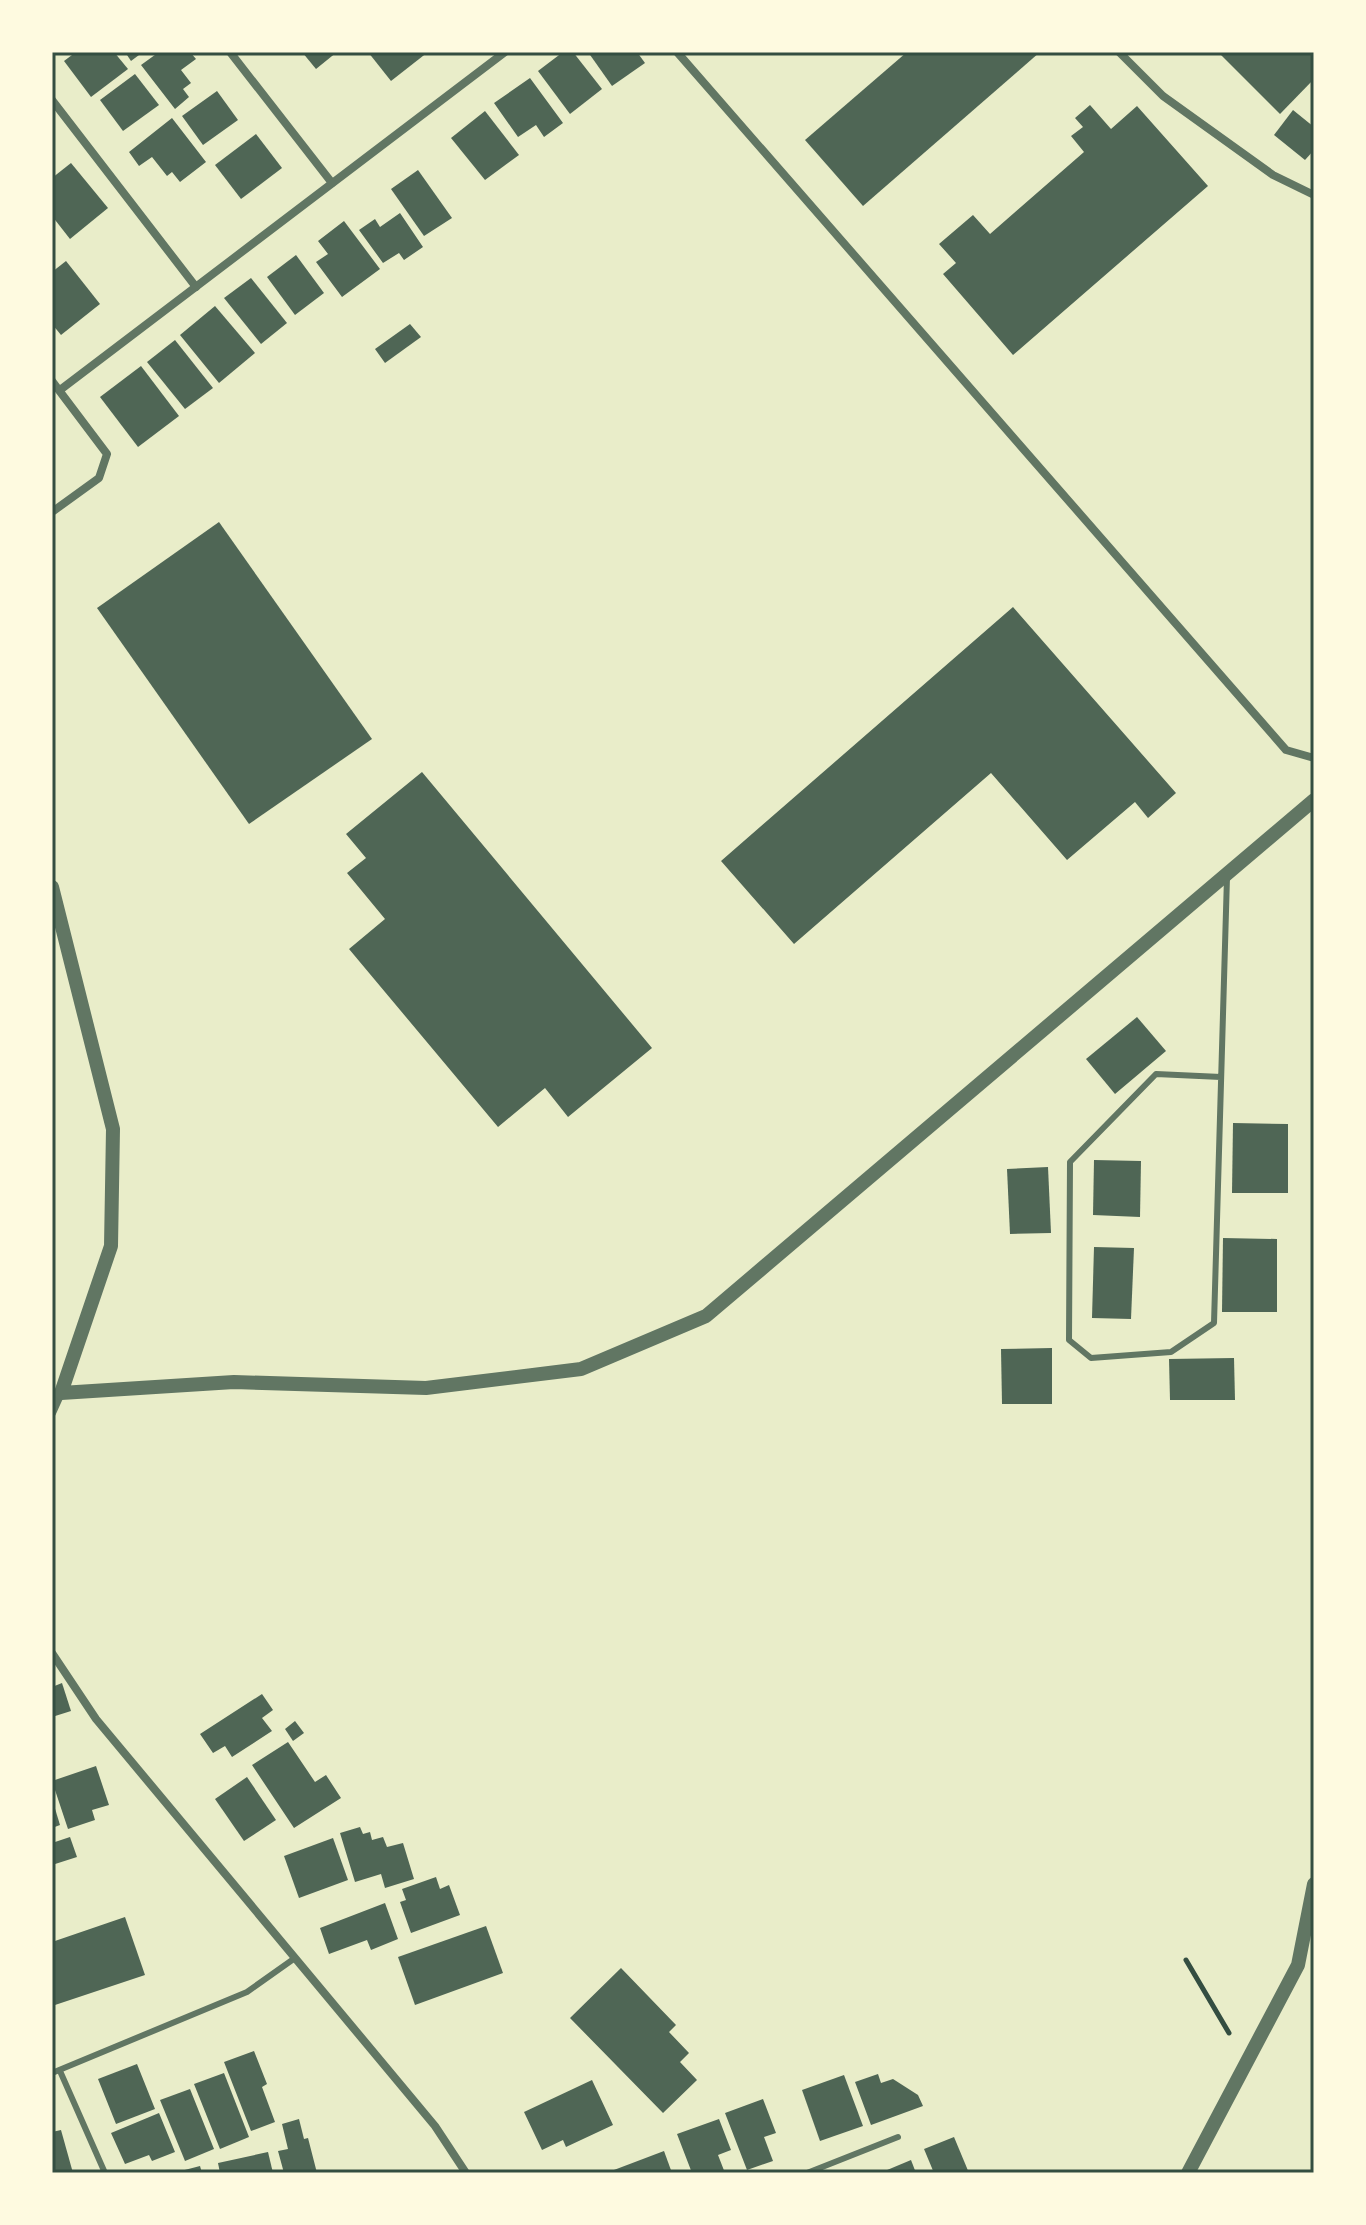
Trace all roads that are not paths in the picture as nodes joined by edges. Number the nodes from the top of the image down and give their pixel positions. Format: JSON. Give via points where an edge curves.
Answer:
{"nodes":[{"id":1,"x":230,"y":52,"type":"edge"},
{"id":2,"x":505,"y":52,"type":"edge"},
{"id":3,"x":677,"y":52,"type":"edge"},
{"id":4,"x":1119,"y":52,"type":"edge"},
{"id":5,"x":52,"y":100,"type":"edge"},
{"id":6,"x":332,"y":183,"type":"junction"},
{"id":7,"x":1314,"y":195,"type":"edge"},
{"id":8,"x":196,"y":287,"type":"junction"},
{"id":9,"x":52,"y":381,"type":"edge"},
{"id":10,"x":60,"y":390,"type":"junction"},
{"id":11,"x":52,"y":512,"type":"edge"},
{"id":12,"x":1314,"y":758,"type":"edge"},
{"id":13,"x":1314,"y":800,"type":"edge"},
{"id":14,"x":1228,"y":873,"type":"junction"},
{"id":15,"x":52,"y":887,"type":"edge"},
{"id":16,"x":1221,"y":1077,"type":"junction"},
{"id":17,"x":61,"y":1393,"type":"junction"},
{"id":18,"x":52,"y":1413,"type":"edge"},
{"id":19,"x":52,"y":1653,"type":"edge"},
{"id":20,"x":1314,"y":1884,"type":"edge"},
{"id":21,"x":295,"y":1958,"type":"junction"},
{"id":22,"x":56,"y":2072,"type":"edge"},
{"id":23,"x":898,"y":2137,"type":"dead end"},
{"id":24,"x":105,"y":2173,"type":"edge"},
{"id":25,"x":466,"y":2173,"type":"edge"},
{"id":26,"x":807,"y":2173,"type":"edge"},
{"id":27,"x":1188,"y":2173,"type":"edge"}],
"edges":[{"from":1,"to":6,"type":"street"},
{"from":2,"to":6,"type":"street"},
{"from":3,"to":12,"type":"street","via":[[1286,750]]},
{"from":4,"to":7,"type":"street","via":[[1163,96],[1273,175]]},
{"from":5,"to":8,"type":"street"},
{"from":6,"to":8,"type":"street"},
{"from":8,"to":10,"type":"street"},
{"from":9,"to":10,"type":"street"},
{"from":10,"to":11,"type":"street","via":[[107,454],[99,478]]},
{"from":13,"to":14,"type":"street"},
{"from":14,"to":16,"type":"lane"},
{"from":14,"to":17,"type":"street","via":[[706,1316],[581,1369],[426,1388],[234,1382]]},
{"from":15,"to":17,"type":"street","via":[[113,1129],[111,1246]]},
{"from":16,"to":16,"type":"lane","via":[[1214,1323],[1171,1352],[1091,1358],[1069,1340],[1070,1162],[1156,1074]]},
{"from":17,"to":18,"type":"street"},
{"from":19,"to":21,"type":"street","via":[[96,1719]]},
{"from":20,"to":27,"type":"street","via":[[1298,1965]]},
{"from":21,"to":22,"type":"lane","via":[[247,1992]]},
{"from":21,"to":25,"type":"street","via":[[435,2126]]},
{"from":22,"to":24,"type":"lane"},
{"from":23,"to":26,"type":"lane"}]}
